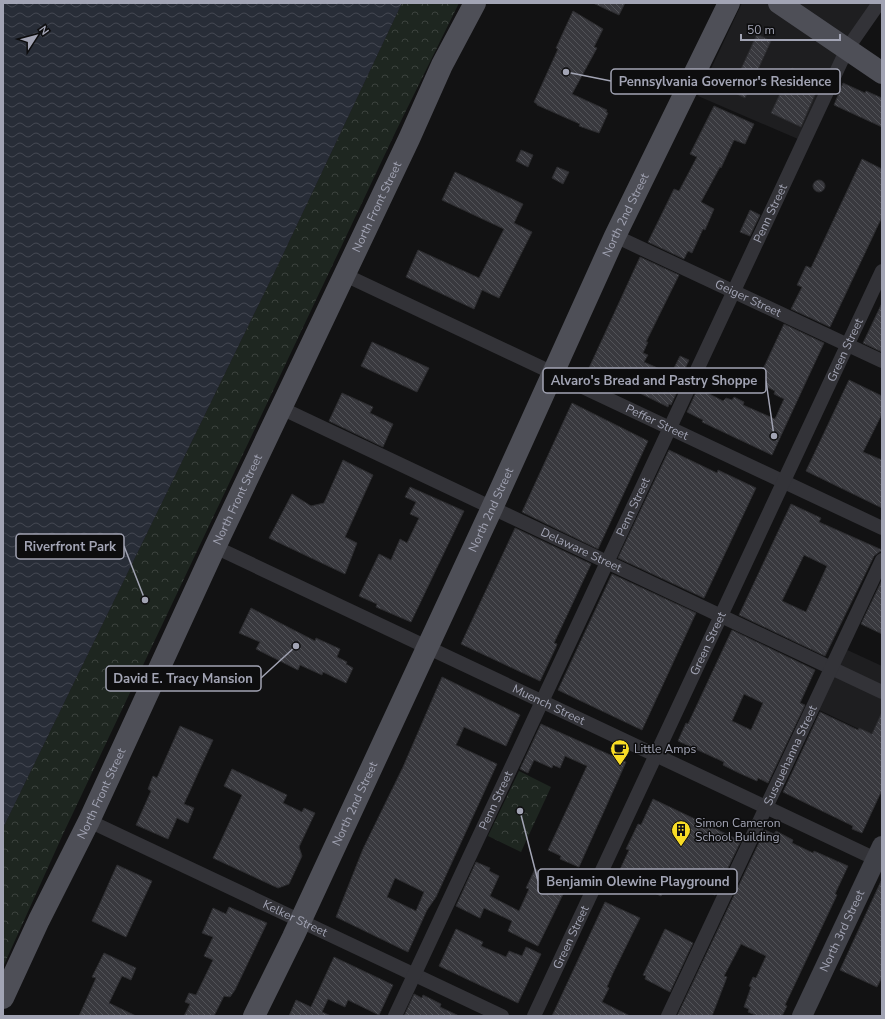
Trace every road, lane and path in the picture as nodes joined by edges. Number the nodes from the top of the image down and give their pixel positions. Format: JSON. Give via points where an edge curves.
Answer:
{"nodes":[{"id":1,"x":474,"y":3,"type":"edge"},
{"id":2,"x":728,"y":3,"type":"edge"},
{"id":3,"x":779,"y":3,"type":"edge"},
{"id":4,"x":879,"y":3,"type":"edge"},
{"id":5,"x":847,"y":49,"type":"junction"},
{"id":6,"x":882,"y":73,"type":"edge"},
{"id":7,"x":615,"y":236,"type":"junction"},
{"id":8,"x":882,"y":271,"type":"edge"},
{"id":9,"x":345,"y":275,"type":"junction"},
{"id":10,"x":734,"y":293,"type":"junction"},
{"id":11,"x":847,"y":344,"type":"junction"},
{"id":12,"x":882,"y":361,"type":"edge"},
{"id":13,"x":552,"y":373,"type":"junction"},
{"id":14,"x":281,"y":408,"type":"junction"},
{"id":15,"x":670,"y":428,"type":"junction"},
{"id":16,"x":784,"y":482,"type":"junction"},
{"id":17,"x":492,"y":508,"type":"junction"},
{"id":18,"x":882,"y":528,"type":"edge"},
{"id":19,"x":215,"y":547,"type":"junction"},
{"id":20,"x":882,"y":560,"type":"edge"},
{"id":21,"x":607,"y":562,"type":"junction"},
{"id":22,"x":721,"y":616,"type":"junction"},
{"id":23,"x":427,"y":647,"type":"junction"},
{"id":24,"x":831,"y":668,"type":"junction"},
{"id":25,"x":882,"y":692,"type":"edge"},
{"id":26,"x":542,"y":702,"type":"junction"},
{"id":27,"x":656,"y":755,"type":"junction"},
{"id":28,"x":766,"y":807,"type":"junction"},
{"id":29,"x":89,"y":821,"type":"junction"},
{"id":30,"x":880,"y":856,"type":"edge"},
{"id":31,"x":300,"y":921,"type":"junction"},
{"id":32,"x":414,"y":975,"type":"junction"},
{"id":33,"x":3,"y":998,"type":"edge"},
{"id":34,"x":254,"y":1016,"type":"edge"},
{"id":35,"x":395,"y":1016,"type":"edge"},
{"id":36,"x":502,"y":1016,"type":"edge"},
{"id":37,"x":534,"y":1016,"type":"edge"},
{"id":38,"x":668,"y":1016,"type":"edge"},
{"id":39,"x":802,"y":1016,"type":"edge"}],
"edges":[{"from":1,"to":9,"type":"main road","name":"North Front Street","via":[[442,65]]},
{"from":2,"to":7,"type":"main road","name":"North 2nd Street"},
{"from":3,"to":5,"type":"main road"},
{"from":4,"to":5,"type":"street","name":"Penn Street"},
{"from":5,"to":6,"type":"main road"},
{"from":5,"to":10,"type":"street","name":"Penn Street"},
{"from":7,"to":10,"type":"street","name":"Geiger Street"},
{"from":7,"to":13,"type":"main road","name":"North 2nd Street"},
{"from":8,"to":11,"type":"street","name":"Green Street"},
{"from":9,"to":13,"type":"street","name":"Peffer Street"},
{"from":9,"to":14,"type":"main road","name":"North Front Street"},
{"from":10,"to":11,"type":"street","name":"Geiger Street"},
{"from":10,"to":15,"type":"street","name":"Penn Street"},
{"from":11,"to":12,"type":"street","name":"Geiger Street"},
{"from":11,"to":16,"type":"street","name":"Green Street"},
{"from":13,"to":15,"type":"street","name":"Peffer Street"},
{"from":13,"to":17,"type":"main road","name":"North 2nd Street"},
{"from":14,"to":17,"type":"street","name":"Delaware Street"},
{"from":14,"to":19,"type":"main road","name":"North Front Street"},
{"from":15,"to":16,"type":"street","name":"Peffer Street"},
{"from":15,"to":21,"type":"street","name":"Penn Street"},
{"from":16,"to":18,"type":"street","name":"Peffer Street"},
{"from":16,"to":22,"type":"street","name":"Green Street"},
{"from":17,"to":21,"type":"street","name":"Delaware Street"},
{"from":17,"to":23,"type":"main road","name":"North 2nd Street"},
{"from":19,"to":23,"type":"street","name":"Muench Street"},
{"from":19,"to":29,"type":"main road","name":"North Front Street"},
{"from":20,"to":24,"type":"street","name":"Susquehanna Street"},
{"from":21,"to":22,"type":"street","name":"Delaware Street"},
{"from":21,"to":26,"type":"street","name":"Penn Street"},
{"from":22,"to":24,"type":"street","name":"Delaware Street"},
{"from":22,"to":27,"type":"street","name":"Green Street"},
{"from":23,"to":26,"type":"street","name":"Muench Street"},
{"from":23,"to":31,"type":"main road","name":"North 2nd Street"},
{"from":24,"to":25,"type":"street","name":"Delaware Street"},
{"from":24,"to":28,"type":"street","name":"Susquehanna Street"},
{"from":26,"to":27,"type":"street","name":"Muench Street"},
{"from":26,"to":32,"type":"street","name":"Penn Street"},
{"from":27,"to":28,"type":"street","name":"Muench Street"},
{"from":27,"to":37,"type":"street","name":"Green Street"},
{"from":28,"to":30,"type":"street","name":"Muench Street"},
{"from":28,"to":38,"type":"street","name":"Susquehanna Street"},
{"from":29,"to":31,"type":"street","name":"Kelker Street"},
{"from":29,"to":33,"type":"main road","name":"North Front Street"},
{"from":30,"to":39,"type":"main road","name":"North 3rd Street"},
{"from":31,"to":32,"type":"street","name":"Kelker Street"},
{"from":31,"to":34,"type":"main road","name":"North 2nd Street"},
{"from":32,"to":35,"type":"street","name":"Penn Street"},
{"from":32,"to":36,"type":"street","name":"Kelker Street"}]}
